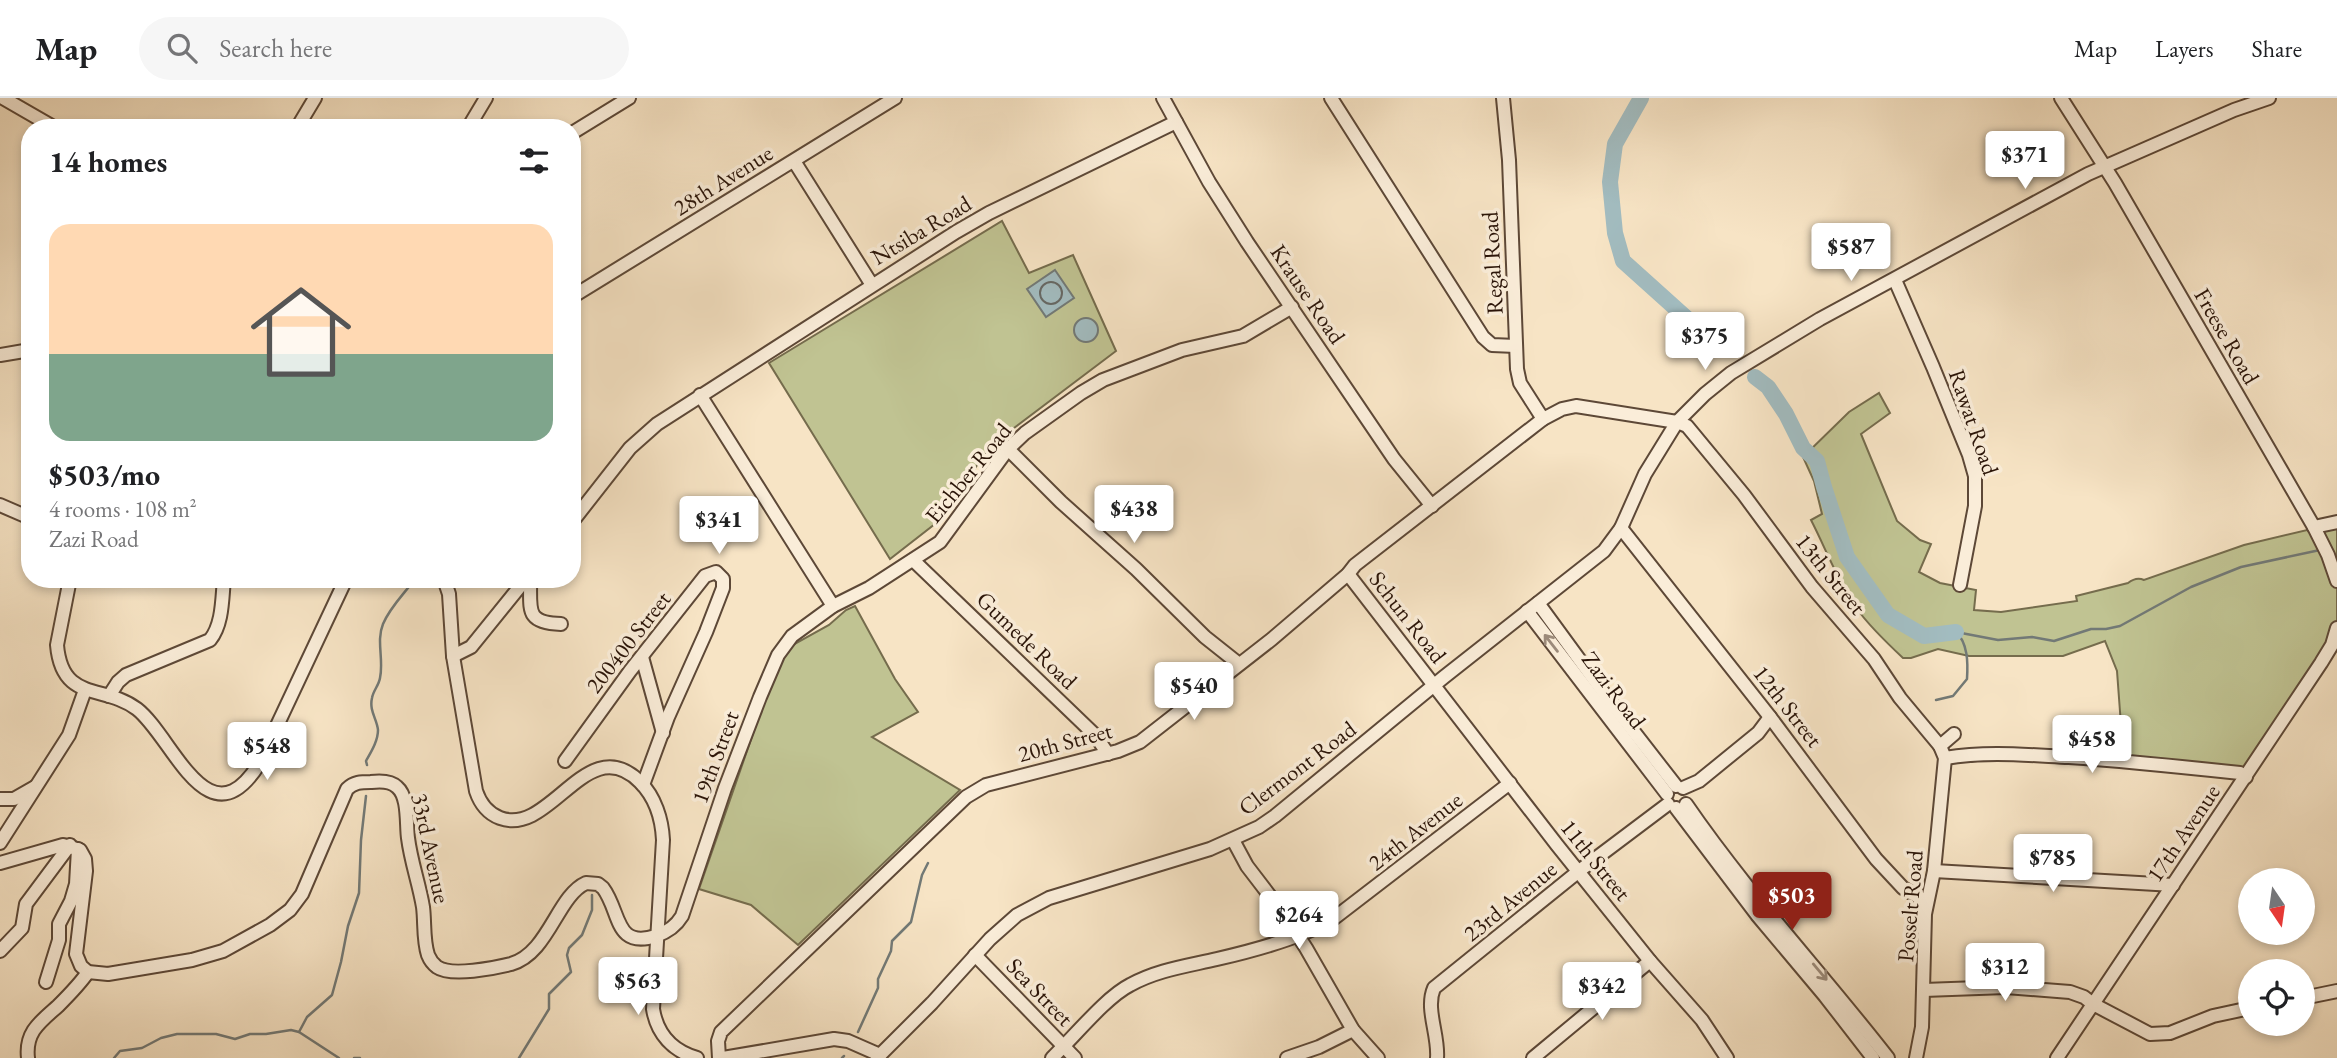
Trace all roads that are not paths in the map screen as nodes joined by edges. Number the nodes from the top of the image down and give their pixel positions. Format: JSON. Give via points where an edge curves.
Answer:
{"nodes":[{"id":1,"x":3,"y":98,"type":"edge"},
{"id":2,"x":315,"y":98,"type":"edge"},
{"id":3,"x":486,"y":98,"type":"edge"},
{"id":4,"x":629,"y":98,"type":"edge"},
{"id":5,"x":895,"y":98,"type":"edge"},
{"id":6,"x":1163,"y":98,"type":"edge"},
{"id":7,"x":1331,"y":98,"type":"edge"},
{"id":8,"x":1503,"y":98,"type":"edge"},
{"id":9,"x":2061,"y":98,"type":"edge"},
{"id":10,"x":2269,"y":98,"type":"edge"},
{"id":11,"x":39,"y":119,"type":"edge"},
{"id":12,"x":302,"y":119,"type":"edge"},
{"id":13,"x":473,"y":119,"type":"edge"},
{"id":14,"x":1176,"y":122,"type":"junction"},
{"id":15,"x":581,"y":127,"type":"edge"},
{"id":16,"x":794,"y":160,"type":"junction"},
{"id":17,"x":2104,"y":166,"type":"junction"},
{"id":18,"x":1895,"y":280,"type":"junction"},
{"id":19,"x":872,"y":285,"type":"junction"},
{"id":20,"x":581,"y":291,"type":"edge"},
{"id":21,"x":1292,"y":307,"type":"junction"},
{"id":22,"x":1516,"y":346,"type":"junction"},
{"id":23,"x":21,"y":352,"type":"edge"},
{"id":24,"x":0,"y":355,"type":"edge"},
{"id":25,"x":700,"y":395,"type":"junction"},
{"id":26,"x":1543,"y":419,"type":"junction"},
{"id":27,"x":1677,"y":422,"type":"junction"},
{"id":28,"x":1008,"y":449,"type":"junction"},
{"id":29,"x":0,"y":505,"type":"edge"},
{"id":30,"x":1432,"y":506,"type":"junction"},
{"id":31,"x":581,"y":511,"type":"edge"},
{"id":32,"x":21,"y":514,"type":"edge"},
{"id":33,"x":2337,"y":522,"type":"edge"},
{"id":34,"x":2314,"y":527,"type":"junction"},
{"id":35,"x":1621,"y":528,"type":"junction"},
{"id":36,"x":913,"y":560,"type":"junction"},
{"id":37,"x":1348,"y":574,"type":"junction"},
{"id":38,"x":2337,"y":581,"type":"edge"},
{"id":39,"x":1960,"y":585,"type":"dead end"},
{"id":40,"x":69,"y":588,"type":"edge"},
{"id":41,"x":223,"y":588,"type":"edge"},
{"id":42,"x":342,"y":588,"type":"edge"},
{"id":43,"x":447,"y":588,"type":"edge"},
{"id":44,"x":520,"y":588,"type":"edge"},
{"id":45,"x":528,"y":588,"type":"edge"},
{"id":46,"x":1538,"y":603,"type":"junction"},
{"id":47,"x":833,"y":606,"type":"junction"},
{"id":48,"x":1527,"y":611,"type":"junction"},
{"id":49,"x":561,"y":624,"type":"dead end"},
{"id":50,"x":2337,"y":628,"type":"edge"},
{"id":51,"x":2335,"y":642,"type":"edge"},
{"id":52,"x":453,"y":656,"type":"junction"},
{"id":53,"x":642,"y":657,"type":"junction"},
{"id":54,"x":1239,"y":664,"type":"junction"},
{"id":55,"x":1434,"y":685,"type":"junction"},
{"id":56,"x":85,"y":690,"type":"junction"},
{"id":57,"x":109,"y":696,"type":"junction"},
{"id":58,"x":1770,"y":716,"type":"junction"},
{"id":59,"x":663,"y":733,"type":"junction"},
{"id":60,"x":1954,"y":734,"type":"dead end"},
{"id":61,"x":1943,"y":752,"type":"junction"},
{"id":62,"x":1108,"y":754,"type":"junction"},
{"id":63,"x":565,"y":761,"type":"dead end"},
{"id":64,"x":2246,"y":777,"type":"junction"},
{"id":65,"x":1510,"y":783,"type":"junction"},
{"id":66,"x":643,"y":785,"type":"junction"},
{"id":67,"x":39,"y":786,"type":"junction"},
{"id":68,"x":1678,"y":797,"type":"junction"},
{"id":69,"x":0,"y":799,"type":"edge"},
{"id":70,"x":1233,"y":840,"type":"junction"},
{"id":71,"x":0,"y":843,"type":"edge"},
{"id":72,"x":74,"y":847,"type":"junction"},
{"id":73,"x":0,"y":863,"type":"edge"},
{"id":74,"x":1934,"y":871,"type":"junction"},
{"id":75,"x":1579,"y":872,"type":"junction"},
{"id":76,"x":2173,"y":885,"type":"junction"},
{"id":77,"x":1927,"y":902,"type":"junction"},
{"id":78,"x":1297,"y":934,"type":"junction"},
{"id":79,"x":658,"y":935,"type":"junction"},
{"id":80,"x":0,"y":951,"type":"edge"},
{"id":81,"x":975,"y":955,"type":"junction"},
{"id":82,"x":1650,"y":961,"type":"junction"},
{"id":83,"x":88,"y":972,"type":"junction"},
{"id":84,"x":46,"y":982,"type":"dead end"},
{"id":85,"x":1924,"y":990,"type":"junction"},
{"id":86,"x":2337,"y":991,"type":"edge"},
{"id":87,"x":2315,"y":996,"type":"edge"},
{"id":88,"x":2093,"y":1004,"type":"junction"},
{"id":89,"x":2238,"y":1010,"type":"edge"},
{"id":90,"x":1353,"y":1030,"type":"junction"},
{"id":91,"x":1064,"y":1047,"type":"junction"},
{"id":92,"x":879,"y":1057,"type":"edge"},
{"id":93,"x":1724,"y":1057,"type":"edge"},
{"id":94,"x":28,"y":1058,"type":"edge"},
{"id":95,"x":697,"y":1058,"type":"edge"},
{"id":96,"x":721,"y":1058,"type":"edge"},
{"id":97,"x":1052,"y":1058,"type":"edge"},
{"id":98,"x":1075,"y":1058,"type":"edge"},
{"id":99,"x":1287,"y":1058,"type":"edge"},
{"id":100,"x":1378,"y":1058,"type":"edge"},
{"id":101,"x":1437,"y":1058,"type":"edge"},
{"id":102,"x":1533,"y":1058,"type":"edge"},
{"id":103,"x":1873,"y":1058,"type":"edge"},
{"id":104,"x":1888,"y":1058,"type":"edge"},
{"id":105,"x":1916,"y":1058,"type":"edge"},
{"id":106,"x":2057,"y":1058,"type":"edge"}],
"edges":[{"from":1,"to":11,"type":"street"},
{"from":2,"to":12,"type":"street"},
{"from":3,"to":13,"type":"street"},
{"from":4,"to":15,"type":"street"},
{"from":5,"to":16,"type":"street","name":"28th Avenue"},
{"from":6,"to":14,"type":"street","name":"Krause Road"},
{"from":7,"to":22,"type":"street","via":[[1483,337],[1492,345]]},
{"from":8,"to":22,"type":"street","name":"Regal Road"},
{"from":9,"to":17,"type":"street","name":"Freese Road"},
{"from":10,"to":17,"type":"street"},
{"from":14,"to":19,"type":"street","name":"Ntsiba Road","via":[[989,213]]},
{"from":14,"to":21,"type":"street","name":"Krause Road","via":[[1240,231]]},
{"from":16,"to":19,"type":"street"},
{"from":16,"to":20,"type":"street","name":"28th Avenue"},
{"from":17,"to":18,"type":"street"},
{"from":17,"to":34,"type":"street","name":"Freese Road"},
{"from":18,"to":27,"type":"street","via":[[1751,359]]},
{"from":18,"to":39,"type":"street","name":"Rawat Road","via":[[1975,476],[1975,506]]},
{"from":19,"to":25,"type":"street","name":"Ntsiba Road"},
{"from":21,"to":28,"type":"street","name":"Eichber Road","via":[[1243,336],[1182,350],[1103,380]]},
{"from":21,"to":30,"type":"street","name":"Krause Road","via":[[1394,459]]},
{"from":22,"to":26,"type":"street","name":"Regal Road","via":[[1520,383]]},
{"from":23,"to":24,"type":"street"},
{"from":25,"to":31,"type":"street","name":"Ntsiba Road","via":[[640,438]]},
{"from":25,"to":47,"type":"street"},
{"from":26,"to":27,"type":"street","name":"20th Street","via":[[1576,406]]},
{"from":26,"to":30,"type":"street","name":"20th Street"},
{"from":27,"to":35,"type":"street","name":"Clermont Road","via":[[1645,474]]},
{"from":27,"to":61,"type":"street","name":"13th Street","via":[[1687,426],[1711,454]]},
{"from":28,"to":36,"type":"street","name":"Eichber Road","via":[[946,535]]},
{"from":28,"to":54,"type":"street"},
{"from":29,"to":32,"type":"street"},
{"from":30,"to":37,"type":"street","name":"20th Street"},
{"from":33,"to":34,"type":"street"},
{"from":34,"to":38,"type":"street"},
{"from":35,"to":46,"type":"street","name":"Clermont Road","via":[[1591,563]]},
{"from":35,"to":58,"type":"street","name":"12th Street"},
{"from":36,"to":47,"type":"street","name":"Eichber Road"},
{"from":36,"to":62,"type":"street","name":"Gumede Road","via":[[1095,735]]},
{"from":37,"to":54,"type":"street","name":"20th Street"},
{"from":37,"to":55,"type":"street","name":"Schun Road"},
{"from":40,"to":56,"type":"street","via":[[58,654],[70,681]]},
{"from":41,"to":57,"type":"street","via":[[210,640],[126,675]]},
{"from":42,"to":57,"type":"street","via":[[252,776],[234,790],[211,792],[202,787],[147,718]]},
{"from":43,"to":52,"type":"street"},
{"from":44,"to":52,"type":"street","via":[[471,647]]},
{"from":45,"to":49,"type":"street","via":[[531,614],[545,624]]},
{"from":46,"to":48,"type":"street","name":"Clermont Road"},
{"from":46,"to":68,"type":"street","name":"Zazi Road"},
{"from":47,"to":79,"type":"street","name":"19th Street","via":[[792,636],[778,655],[725,788],[682,916]]},
{"from":48,"to":55,"type":"street","name":"Clermont Road"},
{"from":68,"to":48,"type":"street","name":"Zazi Road","one_way":true},
{"from":50,"to":51,"type":"street","name":"17th Avenue"},
{"from":51,"to":64,"type":"street","name":"17th Avenue"},
{"from":52,"to":66,"type":"street","via":[[476,791],[495,817],[526,820],[597,770],[624,771]]},
{"from":53,"to":59,"type":"street"},
{"from":53,"to":59,"type":"street","name":"200400 Street","via":[[705,576],[721,575],[723,588]]},
{"from":53,"to":63,"type":"street","name":"200400 Street"},
{"from":54,"to":62,"type":"street","name":"20th Street","via":[[1153,733]]},
{"from":55,"to":65,"type":"street","name":"11th Street"},
{"from":55,"to":70,"type":"street","name":"Clermont Road","via":[[1284,809]]},
{"from":56,"to":57,"type":"street"},
{"from":56,"to":67,"type":"street","via":[[69,735]]},
{"from":58,"to":68,"type":"street","name":"23rd Avenue","via":[[1758,733]]},
{"from":58,"to":77,"type":"street","name":"12th Street","via":[[1876,859],[1903,888]]},
{"from":59,"to":66,"type":"street","name":"200400 Street"},
{"from":60,"to":61,"type":"street"},
{"from":61,"to":64,"type":"street","via":[[2148,763]]},
{"from":61,"to":74,"type":"street","name":"Posselt Road"},
{"from":62,"to":96,"type":"street","name":"20th Street","via":[[986,785],[966,797],[721,1032]]},
{"from":64,"to":76,"type":"street","name":"17th Avenue"},
{"from":65,"to":75,"type":"street","name":"11th Street"},
{"from":65,"to":78,"type":"street","name":"24th Avenue","via":[[1333,919]]},
{"from":66,"to":79,"type":"street","via":[[655,803],[663,830]]},
{"from":67,"to":69,"type":"street","via":[[14,799]]},
{"from":67,"to":71,"type":"street"},
{"from":68,"to":75,"type":"street","name":"23rd Avenue"},
{"from":68,"to":103,"type":"street","name":"Zazi Road","via":[[1757,915]]},
{"from":68,"to":104,"type":"street","name":"Zazi Road","one_way":true},
{"from":70,"to":78,"type":"street"},
{"from":70,"to":81,"type":"street","name":"Clermont Road","via":[[1037,903],[1007,923]]},
{"from":72,"to":73,"type":"street","via":[[53,847]]},
{"from":72,"to":80,"type":"street","via":[[26,904],[22,928]]},
{"from":72,"to":83,"type":"street","via":[[85,859],[86,871],[76,954]]},
{"from":72,"to":84,"type":"street","via":[[76,884],[59,924]]},
{"from":74,"to":76,"type":"street"},
{"from":74,"to":77,"type":"street","name":"Posselt Road"},
{"from":75,"to":82,"type":"street","name":"11th Street"},
{"from":75,"to":101,"type":"street","name":"23rd Avenue","via":[[1434,988],[1431,1002]]},
{"from":76,"to":88,"type":"street","name":"17th Avenue"},
{"from":77,"to":85,"type":"street","name":"Posselt Road"},
{"from":78,"to":90,"type":"street"},
{"from":78,"to":91,"type":"street","name":"24th Avenue","via":[[1168,969],[1129,985]]},
{"from":79,"to":83,"type":"street","name":"33rd Avenue","via":[[629,936],[603,888],[586,883],[520,960],[496,967],[441,969],[430,960],[426,948],[401,793],[391,783],[359,782],[347,789],[302,894],[283,917],[233,947],[192,960],[108,974]]},
{"from":79,"to":95,"type":"street","via":[[655,1018],[674,1048]]},
{"from":81,"to":91,"type":"street","name":"Sea Street"},
{"from":81,"to":92,"type":"street","name":"Clermont Road"},
{"from":82,"to":93,"type":"street","name":"11th Street","via":[[1702,1020]]},
{"from":82,"to":102,"type":"street"},
{"from":83,"to":94,"type":"street","via":[[37,1024],[28,1041]]},
{"from":85,"to":88,"type":"street","via":[[1961,987],[2070,992]]},
{"from":85,"to":105,"type":"street","name":"Posselt Road"},
{"from":86,"to":87,"type":"street"},
{"from":88,"to":89,"type":"street","via":[[2157,1035]]},
{"from":88,"to":106,"type":"street","name":"17th Avenue"},
{"from":90,"to":99,"type":"street"},
{"from":90,"to":100,"type":"street"},
{"from":91,"to":97,"type":"street","name":"24th Avenue"},
{"from":91,"to":98,"type":"street","name":"Sea Street"},
{"from":92,"to":96,"type":"street","via":[[834,1039]]}]}
